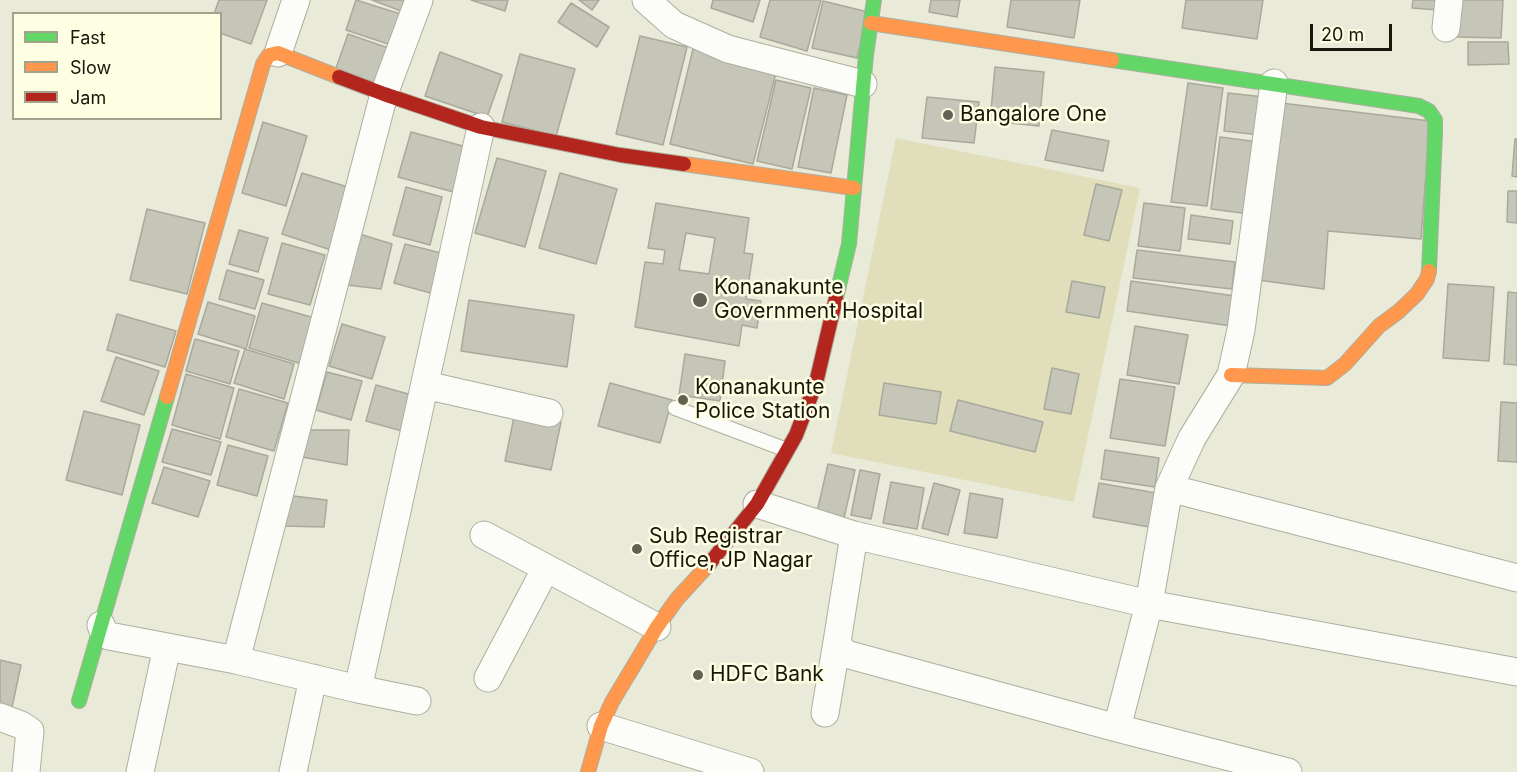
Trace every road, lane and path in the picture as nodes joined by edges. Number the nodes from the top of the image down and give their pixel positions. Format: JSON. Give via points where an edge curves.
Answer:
{"nodes":[{"id":1,"x":296,"y":0,"type":"edge"},
{"id":2,"x":419,"y":0,"type":"edge"},
{"id":3,"x":646,"y":0,"type":"edge"},
{"id":4,"x":874,"y":0,"type":"edge"},
{"id":5,"x":1449,"y":0,"type":"edge"},
{"id":6,"x":871,"y":23,"type":"junction"},
{"id":7,"x":1446,"y":28,"type":"dead end"},
{"id":8,"x":278,"y":53,"type":"junction"},
{"id":9,"x":1274,"y":83,"type":"junction"},
{"id":10,"x":863,"y":84,"type":"junction"},
{"id":11,"x":384,"y":94,"type":"junction"},
{"id":12,"x":481,"y":127,"type":"junction"},
{"id":13,"x":854,"y":188,"type":"junction"},
{"id":14,"x":1231,"y":375,"type":"junction"},
{"id":15,"x":425,"y":385,"type":"junction"},
{"id":16,"x":675,"y":408,"type":"dead end"},
{"id":17,"x":549,"y":413,"type":"dead end"},
{"id":18,"x":787,"y":450,"type":"junction"},
{"id":19,"x":1169,"y":488,"type":"junction"},
{"id":20,"x":758,"y":504,"type":"junction"},
{"id":21,"x":483,"y":535,"type":"dead end"},
{"id":22,"x":854,"y":535,"type":"junction"},
{"id":23,"x":546,"y":568,"type":"junction"},
{"id":24,"x":1517,"y":578,"type":"edge"},
{"id":25,"x":1149,"y":604,"type":"junction"},
{"id":26,"x":101,"y":625,"type":"junction"},
{"id":27,"x":657,"y":627,"type":"junction"},
{"id":28,"x":837,"y":642,"type":"junction"},
{"id":29,"x":167,"y":647,"type":"junction"},
{"id":30,"x":236,"y":660,"type":"junction"},
{"id":31,"x":1517,"y":672,"type":"edge"},
{"id":32,"x":314,"y":678,"type":"junction"},
{"id":33,"x":488,"y":678,"type":"dead end"},
{"id":34,"x":358,"y":689,"type":"junction"},
{"id":35,"x":79,"y":701,"type":"dead end"},
{"id":36,"x":417,"y":701,"type":"dead end"},
{"id":37,"x":825,"y":713,"type":"dead end"},
{"id":38,"x":0,"y":717,"type":"edge"},
{"id":39,"x":601,"y":726,"type":"junction"},
{"id":40,"x":1117,"y":728,"type":"junction"},
{"id":41,"x":26,"y":772,"type":"edge"},
{"id":42,"x":140,"y":772,"type":"edge"},
{"id":43,"x":292,"y":772,"type":"edge"},
{"id":44,"x":588,"y":772,"type":"edge"},
{"id":45,"x":750,"y":772,"type":"edge"},
{"id":46,"x":1288,"y":772,"type":"edge"}],
"edges":[{"from":1,"to":8,"type":"street"},
{"from":2,"to":11,"type":"street"},
{"from":3,"to":10,"type":"street","via":[[674,25],[728,49]]},
{"from":4,"to":6,"type":"street"},
{"from":5,"to":7,"type":"street"},
{"from":6,"to":9,"type":"street"},
{"from":6,"to":10,"type":"street"},
{"from":8,"to":11,"type":"street"},
{"from":8,"to":26,"type":"street","via":[[269,55],[263,64]]},
{"from":9,"to":14,"type":"street","via":[[1241,330]]},
{"from":9,"to":14,"type":"street","via":[[1419,106],[1429,111],[1435,120],[1429,270],[1418,294],[1327,378]]},
{"from":10,"to":13,"type":"street"},
{"from":11,"to":12,"type":"street"},
{"from":11,"to":30,"type":"street"},
{"from":12,"to":13,"type":"street","via":[[620,155]]},
{"from":12,"to":15,"type":"street"},
{"from":13,"to":18,"type":"street","via":[[849,244],[819,374]]},
{"from":14,"to":19,"type":"street","via":[[1192,438]]},
{"from":15,"to":17,"type":"street"},
{"from":15,"to":34,"type":"street"},
{"from":16,"to":18,"type":"lane"},
{"from":18,"to":20,"type":"street"},
{"from":19,"to":24,"type":"street"},
{"from":19,"to":25,"type":"street"},
{"from":20,"to":22,"type":"street"},
{"from":20,"to":27,"type":"street"},
{"from":21,"to":23,"type":"street"},
{"from":22,"to":25,"type":"street"},
{"from":22,"to":28,"type":"street"},
{"from":23,"to":27,"type":"street"},
{"from":23,"to":33,"type":"street"},
{"from":25,"to":31,"type":"street"},
{"from":25,"to":40,"type":"street"},
{"from":26,"to":29,"type":"street","via":[[109,636]]},
{"from":26,"to":35,"type":"street"},
{"from":27,"to":39,"type":"street"},
{"from":28,"to":37,"type":"street"},
{"from":28,"to":40,"type":"street","via":[[846,654]]},
{"from":29,"to":30,"type":"street"},
{"from":29,"to":42,"type":"street"},
{"from":30,"to":32,"type":"street"},
{"from":32,"to":34,"type":"street"},
{"from":32,"to":43,"type":"street"},
{"from":34,"to":36,"type":"street"},
{"from":38,"to":41,"type":"street","via":[[30,731]]},
{"from":39,"to":44,"type":"street"},
{"from":39,"to":45,"type":"street"},
{"from":40,"to":46,"type":"street"}]}
